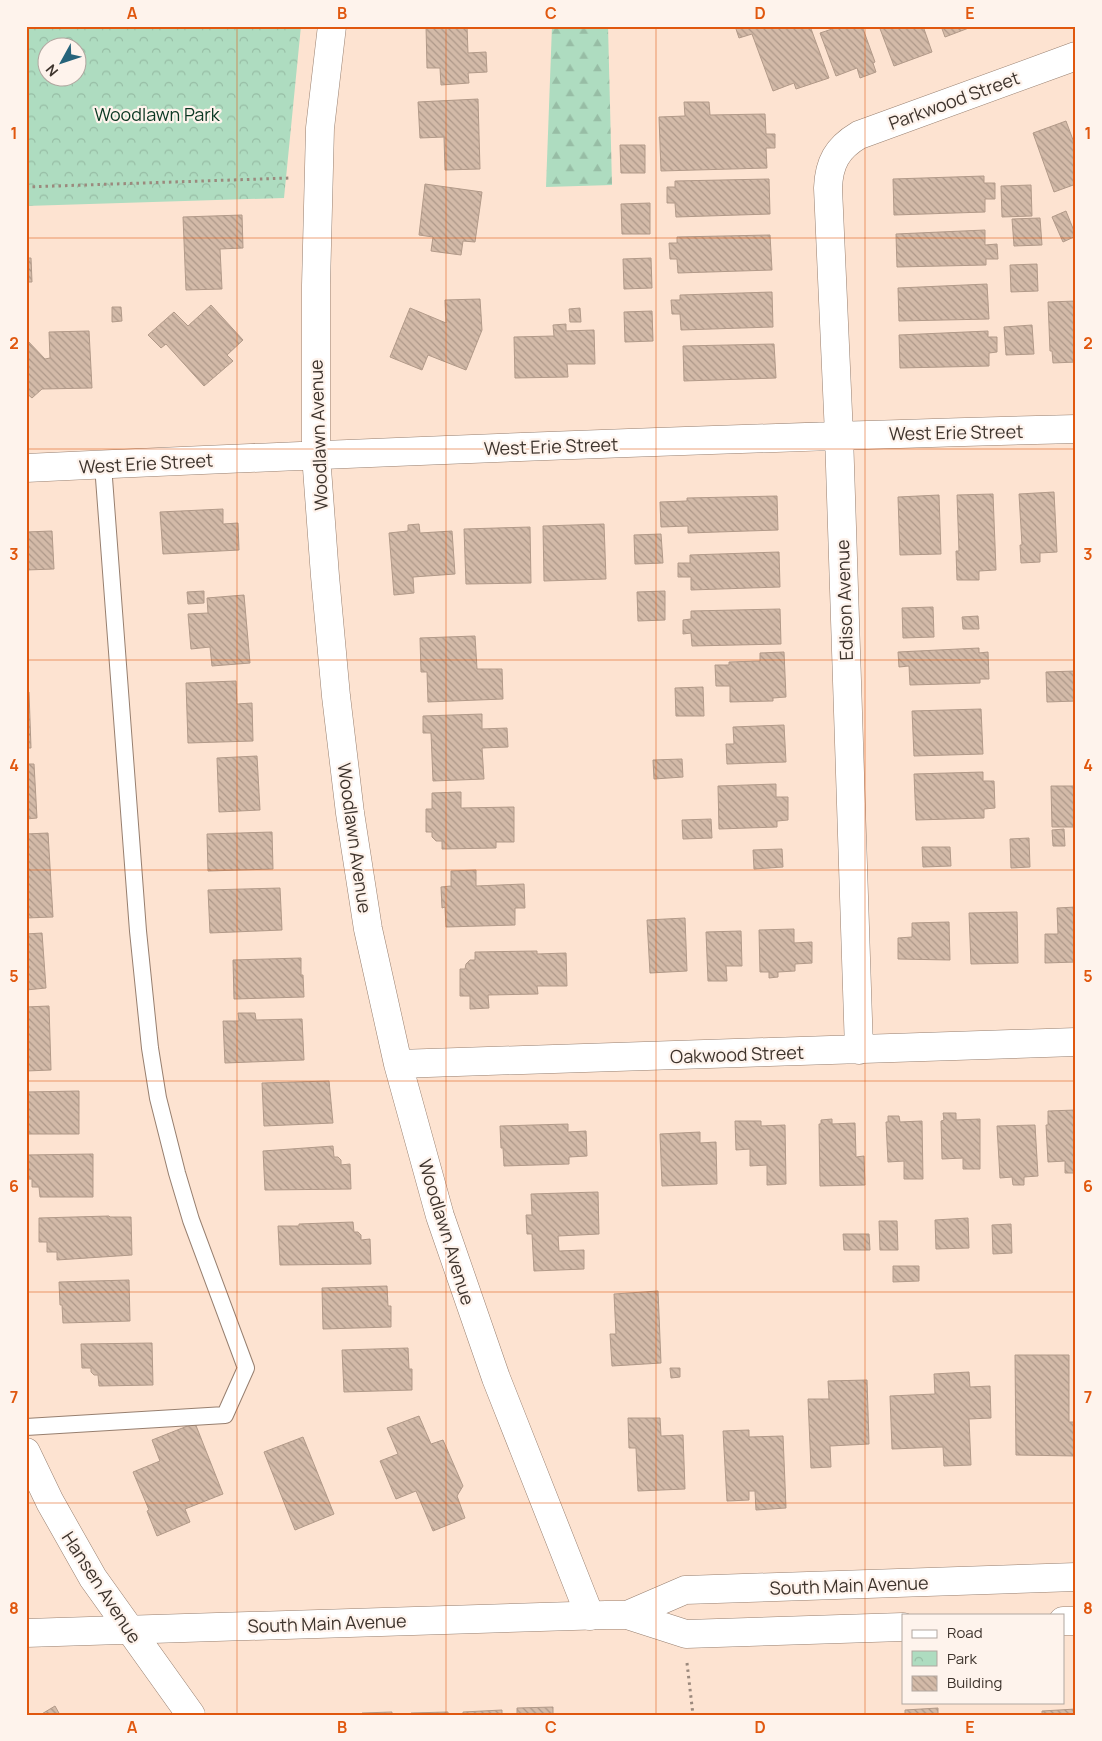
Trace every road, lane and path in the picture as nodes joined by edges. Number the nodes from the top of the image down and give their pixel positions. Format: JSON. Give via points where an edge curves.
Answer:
{"nodes":[{"id":1,"x":332,"y":26,"type":"edge"},
{"id":2,"x":1076,"y":56,"type":"edge"},
{"id":3,"x":838,"y":152,"type":"joint"},
{"id":4,"x":318,"y":177,"type":"junction"},
{"id":5,"x":26,"y":186,"type":"edge"},
{"id":6,"x":1076,"y":429,"type":"edge"},
{"id":7,"x":839,"y":435,"type":"junction"},
{"id":8,"x":316,"y":455,"type":"junction"},
{"id":9,"x":103,"y":465,"type":"junction"},
{"id":10,"x":26,"y":468,"type":"edge"},
{"id":11,"x":1076,"y":1042,"type":"edge"},
{"id":12,"x":859,"y":1050,"type":"junction"},
{"id":13,"x":398,"y":1064,"type":"junction"},
{"id":14,"x":26,"y":1427,"type":"edge"},
{"id":15,"x":26,"y":1452,"type":"edge"},
{"id":16,"x":1076,"y":1577,"type":"edge"},
{"id":17,"x":627,"y":1615,"type":"junction"},
{"id":18,"x":590,"y":1616,"type":"junction"},
{"id":19,"x":902,"y":1627,"type":"edge"},
{"id":20,"x":128,"y":1629,"type":"junction"},
{"id":21,"x":26,"y":1633,"type":"edge"},
{"id":22,"x":687,"y":1663,"type":"dead end"},
{"id":23,"x":190,"y":1715,"type":"edge"},
{"id":24,"x":693,"y":1715,"type":"edge"}],
"edges":[{"from":1,"to":4,"type":"street","name":"Woodlawn Avenue","via":[[320,128]]},
{"from":2,"to":3,"type":"street","name":"Parkwood Street","via":[[867,132]]},
{"from":3,"to":7,"type":"street","name":"Edison Avenue","via":[[830,169],[828,188]]},
{"from":4,"to":5,"type":"path"},
{"from":4,"to":8,"type":"street","name":"Woodlawn Avenue"},
{"from":6,"to":7,"type":"street","name":"West Erie Street"},
{"from":7,"to":8,"type":"street","name":"West Erie Street"},
{"from":7,"to":12,"type":"street","name":"Edison Avenue"},
{"from":8,"to":9,"type":"street","name":"West Erie Street"},
{"from":8,"to":13,"type":"street","name":"Woodlawn Avenue","via":[[330,631],[350,813],[368,929]]},
{"from":9,"to":10,"type":"street","name":"West Erie Street"},
{"from":9,"to":14,"type":"lane","via":[[138,931],[150,1048],[177,1174],[246,1368],[225,1415]]},
{"from":11,"to":12,"type":"street","name":"Oakwood Street"},
{"from":12,"to":13,"type":"street","name":"Oakwood Street"},
{"from":13,"to":18,"type":"street","name":"Woodlawn Avenue","via":[[437,1207],[465,1293]]},
{"from":15,"to":20,"type":"street","name":"Hansen Avenue","via":[[86,1568]]},
{"from":16,"to":17,"type":"street","name":"South Main Avenue","via":[[685,1590]]},
{"from":17,"to":18,"type":"street","name":"South Main Avenue"},
{"from":17,"to":19,"type":"street","name":"South Main Avenue","via":[[686,1634]]},
{"from":18,"to":20,"type":"street","name":"South Main Avenue"},
{"from":20,"to":21,"type":"street","name":"South Main Avenue"},
{"from":20,"to":23,"type":"street","name":"Hansen Avenue"},
{"from":22,"to":24,"type":"path"}]}
